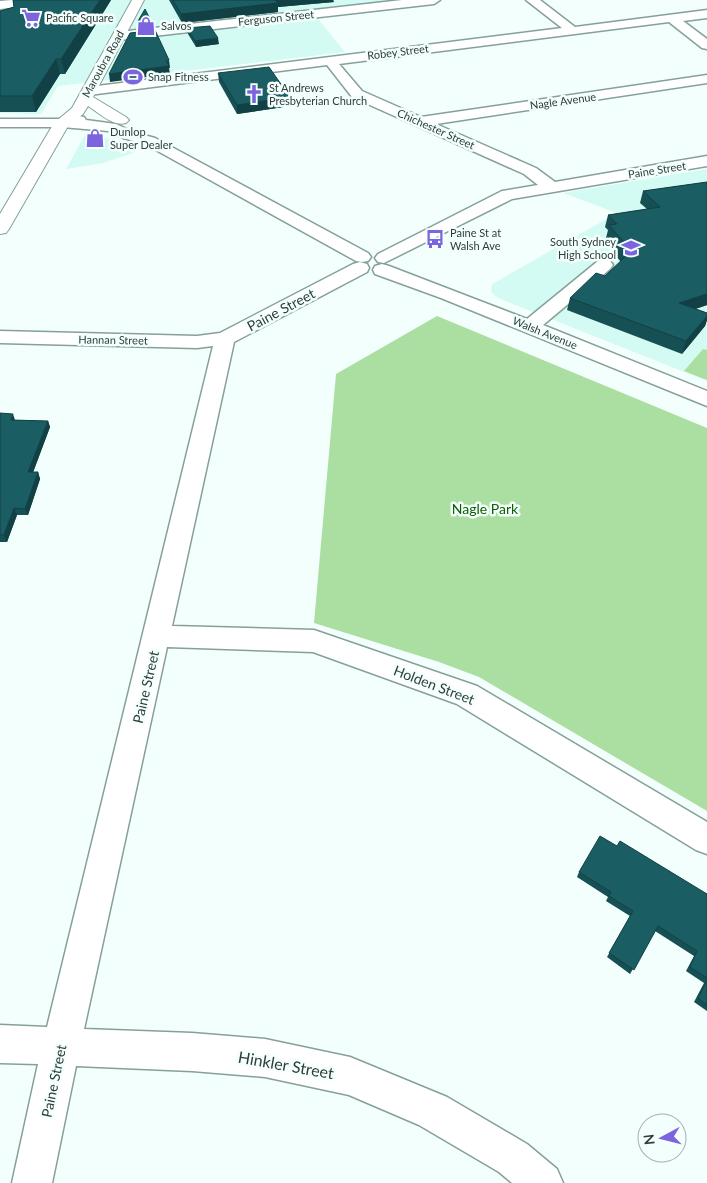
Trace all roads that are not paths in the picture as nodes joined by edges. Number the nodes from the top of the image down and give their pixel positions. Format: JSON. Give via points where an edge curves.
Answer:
{"nodes":[{"id":1,"x":51,"y":0,"type":"edge"},
{"id":2,"x":124,"y":0,"type":"edge"},
{"id":3,"x":138,"y":0,"type":"edge"},
{"id":4,"x":434,"y":0,"type":"edge"},
{"id":5,"x":532,"y":0,"type":"edge"},
{"id":6,"x":0,"y":5,"type":"edge"},
{"id":7,"x":209,"y":10,"type":"edge"},
{"id":8,"x":707,"y":14,"type":"edge"},
{"id":9,"x":671,"y":18,"type":"junction"},
{"id":10,"x":109,"y":24,"type":"dead end"},
{"id":11,"x":204,"y":26,"type":"junction"},
{"id":12,"x":572,"y":30,"type":"junction"},
{"id":13,"x":119,"y":36,"type":"junction"},
{"id":14,"x":707,"y":45,"type":"edge"},
{"id":15,"x":330,"y":61,"type":"junction"},
{"id":16,"x":707,"y":79,"type":"edge"},
{"id":17,"x":87,"y":94,"type":"junction"},
{"id":18,"x":62,"y":105,"type":"dead end"},
{"id":19,"x":121,"y":120,"type":"junction"},
{"id":20,"x":418,"y":122,"type":"junction"},
{"id":21,"x":0,"y":123,"type":"edge"},
{"id":22,"x":62,"y":123,"type":"junction"},
{"id":23,"x":150,"y":141,"type":"junction"},
{"id":24,"x":707,"y":161,"type":"edge"},
{"id":25,"x":551,"y":187,"type":"junction"},
{"id":26,"x":0,"y":229,"type":"edge"},
{"id":27,"x":372,"y":264,"type":"junction"},
{"id":28,"x":604,"y":265,"type":"dead end"},
{"id":29,"x":529,"y":327,"type":"junction"},
{"id":30,"x":0,"y":338,"type":"edge"},
{"id":31,"x":225,"y":339,"type":"junction"},
{"id":32,"x":707,"y":399,"type":"edge"},
{"id":33,"x":158,"y":636,"type":"junction"},
{"id":34,"x":707,"y":839,"type":"edge"},
{"id":35,"x":0,"y":1044,"type":"edge"},
{"id":36,"x":62,"y":1047,"type":"junction"},
{"id":37,"x":32,"y":1183,"type":"edge"},
{"id":38,"x":543,"y":1183,"type":"edge"}],
"edges":[{"from":1,"to":6,"type":"main road"},
{"from":2,"to":10,"type":"main road","name":"Maroubra Road"},
{"from":3,"to":13,"type":"main road","name":"Maroubra Road"},
{"from":4,"to":11,"type":"street","name":"Ferguson Street"},
{"from":5,"to":12,"type":"street"},
{"from":7,"to":11,"type":"street"},
{"from":8,"to":9,"type":"street","name":"Robey Street"},
{"from":9,"to":12,"type":"street","name":"Robey Street"},
{"from":9,"to":14,"type":"street"},
{"from":11,"to":13,"type":"street","name":"Ferguson Street"},
{"from":12,"to":15,"type":"street","name":"Robey Street"},
{"from":13,"to":17,"type":"main road","name":"Maroubra Road"},
{"from":15,"to":17,"type":"street","name":"Robey Street"},
{"from":15,"to":20,"type":"street","name":"Chichester Street","via":[[357,94]]},
{"from":16,"to":20,"type":"street","name":"Nagle Avenue"},
{"from":17,"to":19,"type":"main road"},
{"from":17,"to":22,"type":"main road","name":"Maroubra Road","via":[[77,113]]},
{"from":18,"to":22,"type":"main road","via":[[57,113]]},
{"from":19,"to":22,"type":"street","name":"Walsh Avenue","via":[[90,119]]},
{"from":19,"to":23,"type":"street","name":"Walsh Avenue","via":[[142,132]]},
{"from":20,"to":25,"type":"street","name":"Chichester Street","via":[[530,171]]},
{"from":21,"to":22,"type":"street"},
{"from":22,"to":23,"type":"street","name":"Walsh Avenue","via":[[111,126]]},
{"from":22,"to":26,"type":"main road","name":"Maroubra Road"},
{"from":23,"to":27,"type":"street","name":"Walsh Avenue"},
{"from":24,"to":25,"type":"street","name":"Paine Street"},
{"from":25,"to":27,"type":"street","name":"Paine Street","via":[[500,198]]},
{"from":27,"to":29,"type":"street","name":"Walsh Avenue"},
{"from":27,"to":31,"type":"street","name":"Paine Street"},
{"from":28,"to":29,"type":"street"},
{"from":29,"to":32,"type":"street","name":"Walsh Avenue"},
{"from":30,"to":31,"type":"street","name":"Hannan Street","via":[[197,342]]},
{"from":31,"to":33,"type":"street","name":"Paine Street"},
{"from":33,"to":34,"type":"street","name":"Holden Street","via":[[314,641],[467,696]]},
{"from":33,"to":36,"type":"street","name":"Paine Street"},
{"from":35,"to":36,"type":"street","name":"Hinkler Street"},
{"from":36,"to":37,"type":"street","name":"Paine Street"},
{"from":36,"to":38,"type":"street","name":"Hinkler Street","via":[[265,1058],[350,1076],[433,1111],[513,1158]]}]}
